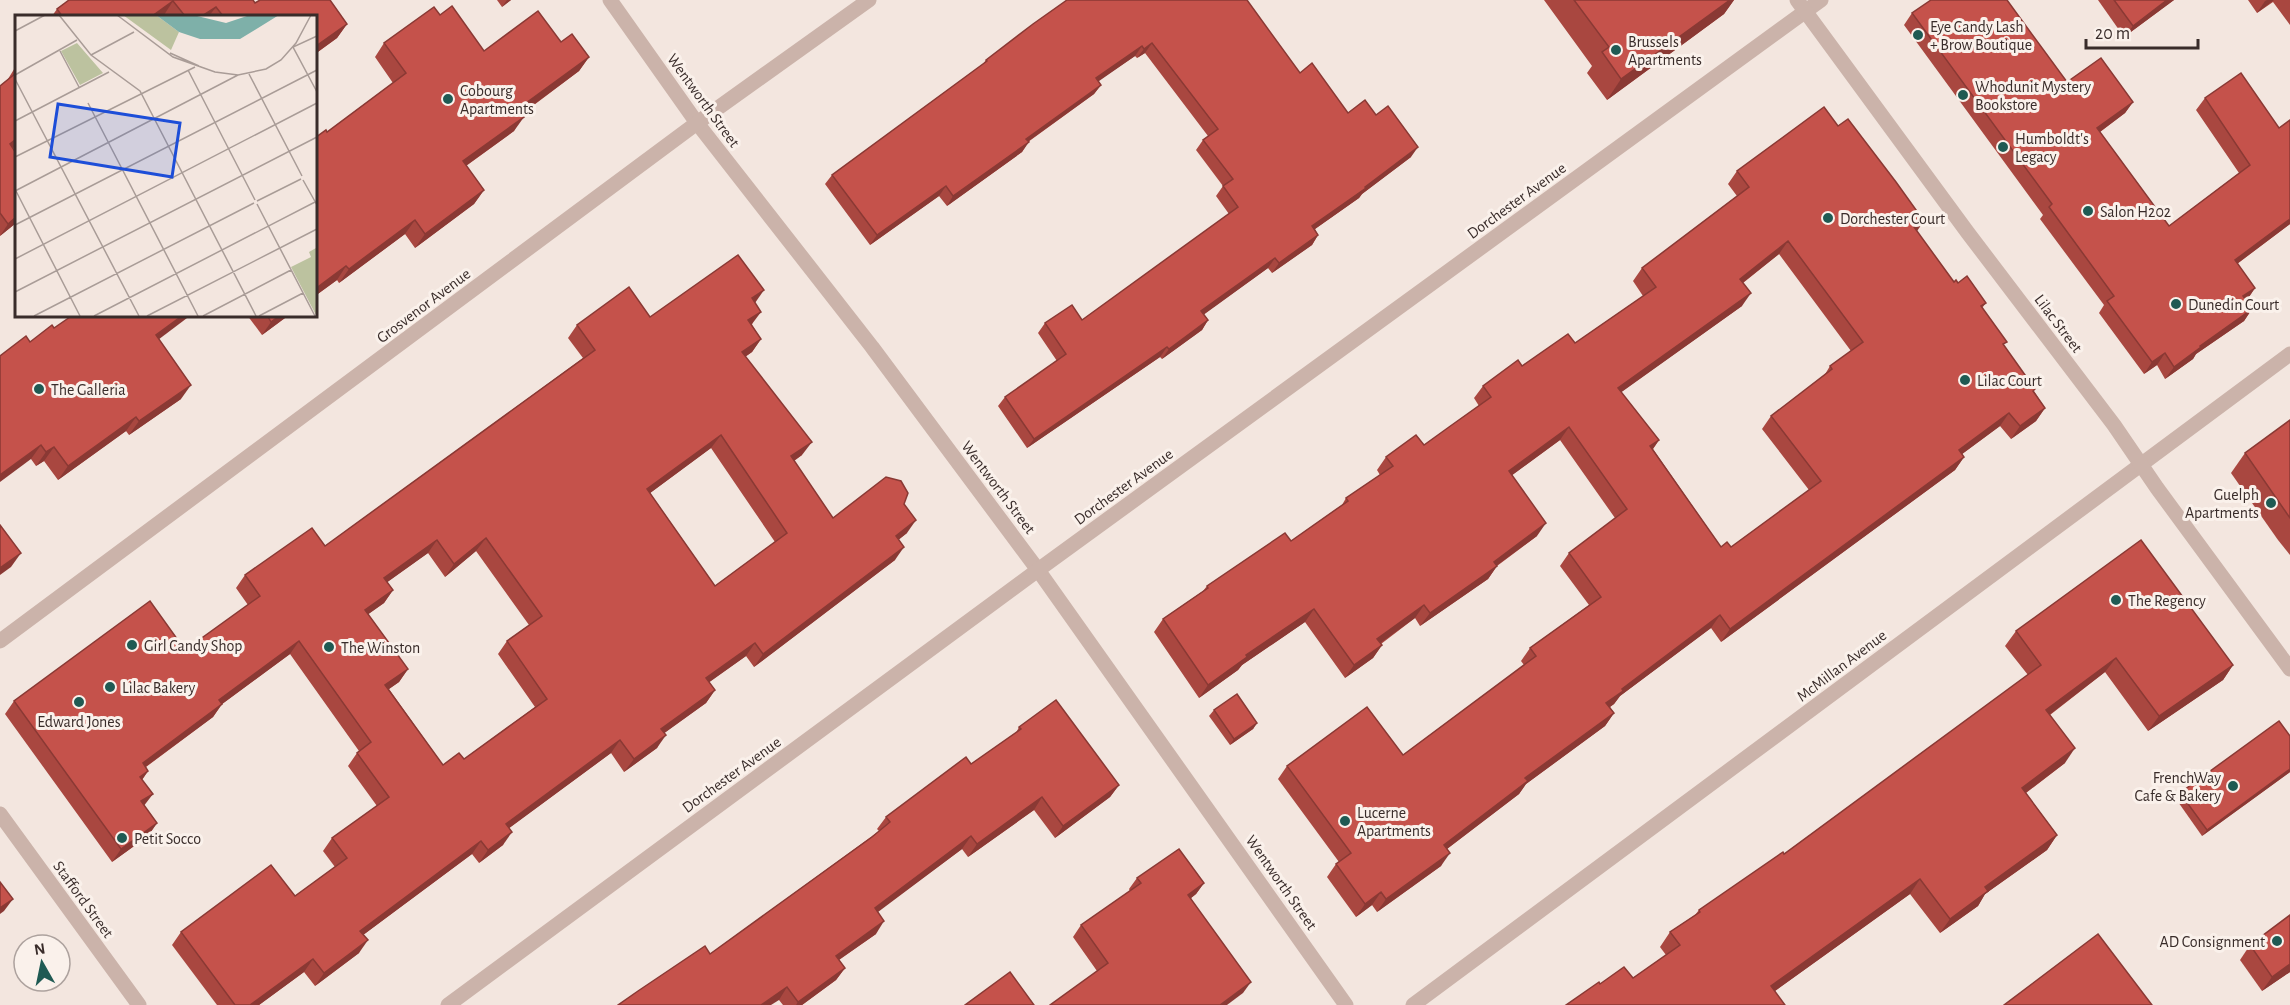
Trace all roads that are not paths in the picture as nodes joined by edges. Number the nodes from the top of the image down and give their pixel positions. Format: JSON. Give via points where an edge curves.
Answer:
{"nodes":[{"id":1,"x":610,"y":0,"type":"edge"},
{"id":2,"x":869,"y":0,"type":"edge"},
{"id":3,"x":1821,"y":0,"type":"edge"},
{"id":4,"x":1801,"y":6,"type":"edge"},
{"id":5,"x":697,"y":123,"type":"junction"},
{"id":6,"x":2290,"y":354,"type":"edge"},
{"id":7,"x":2141,"y":465,"type":"junction"},
{"id":8,"x":1038,"y":570,"type":"junction"},
{"id":9,"x":0,"y":641,"type":"edge"},
{"id":10,"x":2290,"y":669,"type":"edge"},
{"id":11,"x":0,"y":814,"type":"edge"},
{"id":12,"x":139,"y":1005,"type":"edge"},
{"id":13,"x":448,"y":1005,"type":"edge"},
{"id":14,"x":1346,"y":1005,"type":"edge"},
{"id":15,"x":1413,"y":1005,"type":"edge"}],
"edges":[{"from":1,"to":5,"type":"street","name":"Wentworth Street"},
{"from":2,"to":5,"type":"street","name":"Grosvenor Avenue"},
{"from":3,"to":4,"type":"street","name":"Dorchester Avenue"},
{"from":4,"to":7,"type":"street","name":"Lilac Street"},
{"from":4,"to":8,"type":"street","name":"Dorchester Avenue"},
{"from":5,"to":8,"type":"street","name":"Wentworth Street","via":[[872,347]]},
{"from":5,"to":9,"type":"street","name":"Grosvenor Avenue"},
{"from":6,"to":7,"type":"street","name":"McMillan Avenue"},
{"from":7,"to":10,"type":"street","name":"Lilac Street"},
{"from":7,"to":15,"type":"street","name":"McMillan Avenue"},
{"from":8,"to":13,"type":"street","name":"Dorchester Avenue"},
{"from":8,"to":14,"type":"street","name":"Wentworth Street"},
{"from":11,"to":12,"type":"street","name":"Stafford Street"}]}
